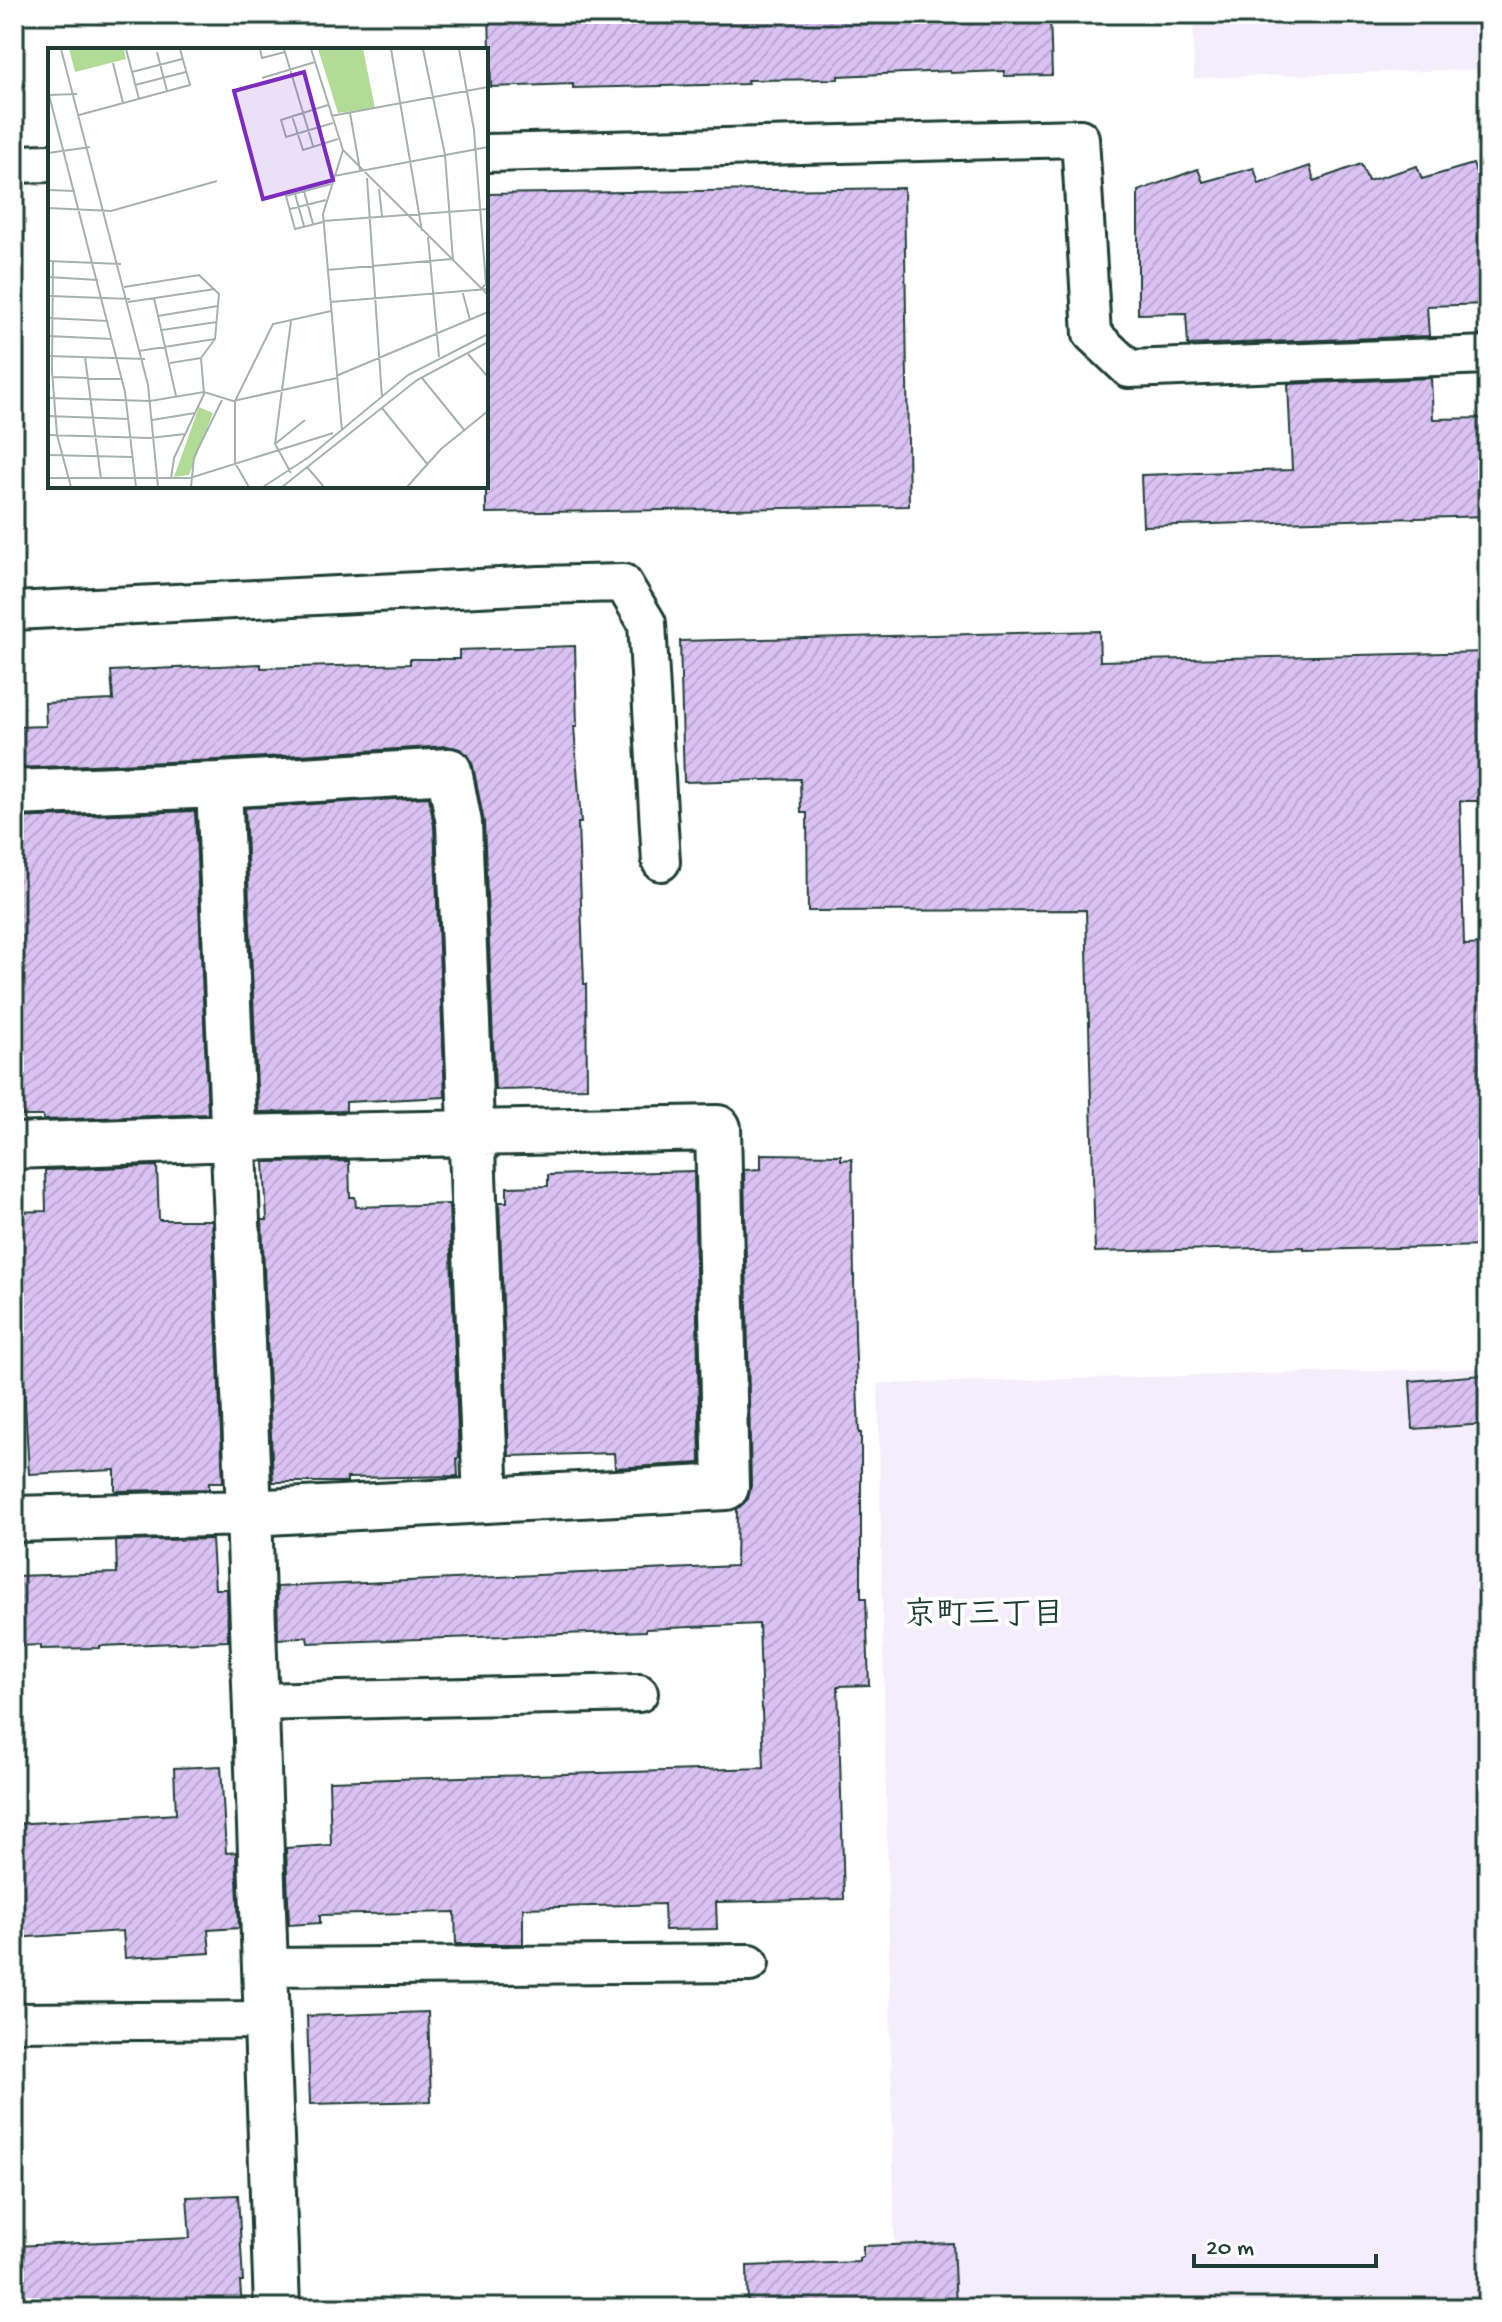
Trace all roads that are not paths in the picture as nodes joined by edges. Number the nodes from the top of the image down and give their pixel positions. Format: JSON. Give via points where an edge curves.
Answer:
{"nodes":[{"id":1,"x":488,"y":153,"type":"edge"},
{"id":2,"x":48,"y":163,"type":"edge"},
{"id":3,"x":14,"y":164,"type":"edge"},
{"id":4,"x":1488,"y":355,"type":"edge"},
{"id":5,"x":14,"y":611,"type":"edge"},
{"id":6,"x":219,"y":785,"type":"junction"},
{"id":7,"x":14,"y":793,"type":"edge"},
{"id":8,"x":661,"y":862,"type":"dead end"},
{"id":9,"x":471,"y":1134,"type":"junction"},
{"id":10,"x":234,"y":1138,"type":"junction"},
{"id":11,"x":14,"y":1146,"type":"edge"},
{"id":12,"x":486,"y":1500,"type":"junction"},
{"id":13,"x":249,"y":1513,"type":"junction"},
{"id":14,"x":14,"y":1519,"type":"edge"},
{"id":15,"x":639,"y":1693,"type":"dead end"},
{"id":16,"x":255,"y":1702,"type":"junction"},
{"id":17,"x":750,"y":1963,"type":"dead end"},
{"id":18,"x":264,"y":1967,"type":"junction"},
{"id":19,"x":266,"y":2020,"type":"junction"},
{"id":20,"x":14,"y":2022,"type":"edge"},
{"id":21,"x":277,"y":2308,"type":"edge"}],
"edges":[{"from":1,"to":4,"type":"lane","via":[[1080,138],[1092,334],[1129,369]]},
{"from":2,"to":3,"type":"lane"},
{"from":5,"to":8,"type":"lane","via":[[623,583],[647,623]]},
{"from":6,"to":7,"type":"street"},
{"from":6,"to":9,"type":"street","via":[[449,771],[459,823]]},
{"from":6,"to":10,"type":"street"},
{"from":9,"to":10,"type":"street"},
{"from":9,"to":12,"type":"street"},
{"from":9,"to":12,"type":"street","via":[[718,1128],[726,1487]]},
{"from":10,"to":11,"type":"street"},
{"from":10,"to":13,"type":"street"},
{"from":12,"to":13,"type":"street"},
{"from":13,"to":14,"type":"street"},
{"from":13,"to":16,"type":"street"},
{"from":15,"to":16,"type":"lane"},
{"from":16,"to":18,"type":"street"},
{"from":17,"to":18,"type":"lane"},
{"from":18,"to":19,"type":"street"},
{"from":19,"to":20,"type":"lane"},
{"from":19,"to":21,"type":"street"}]}
